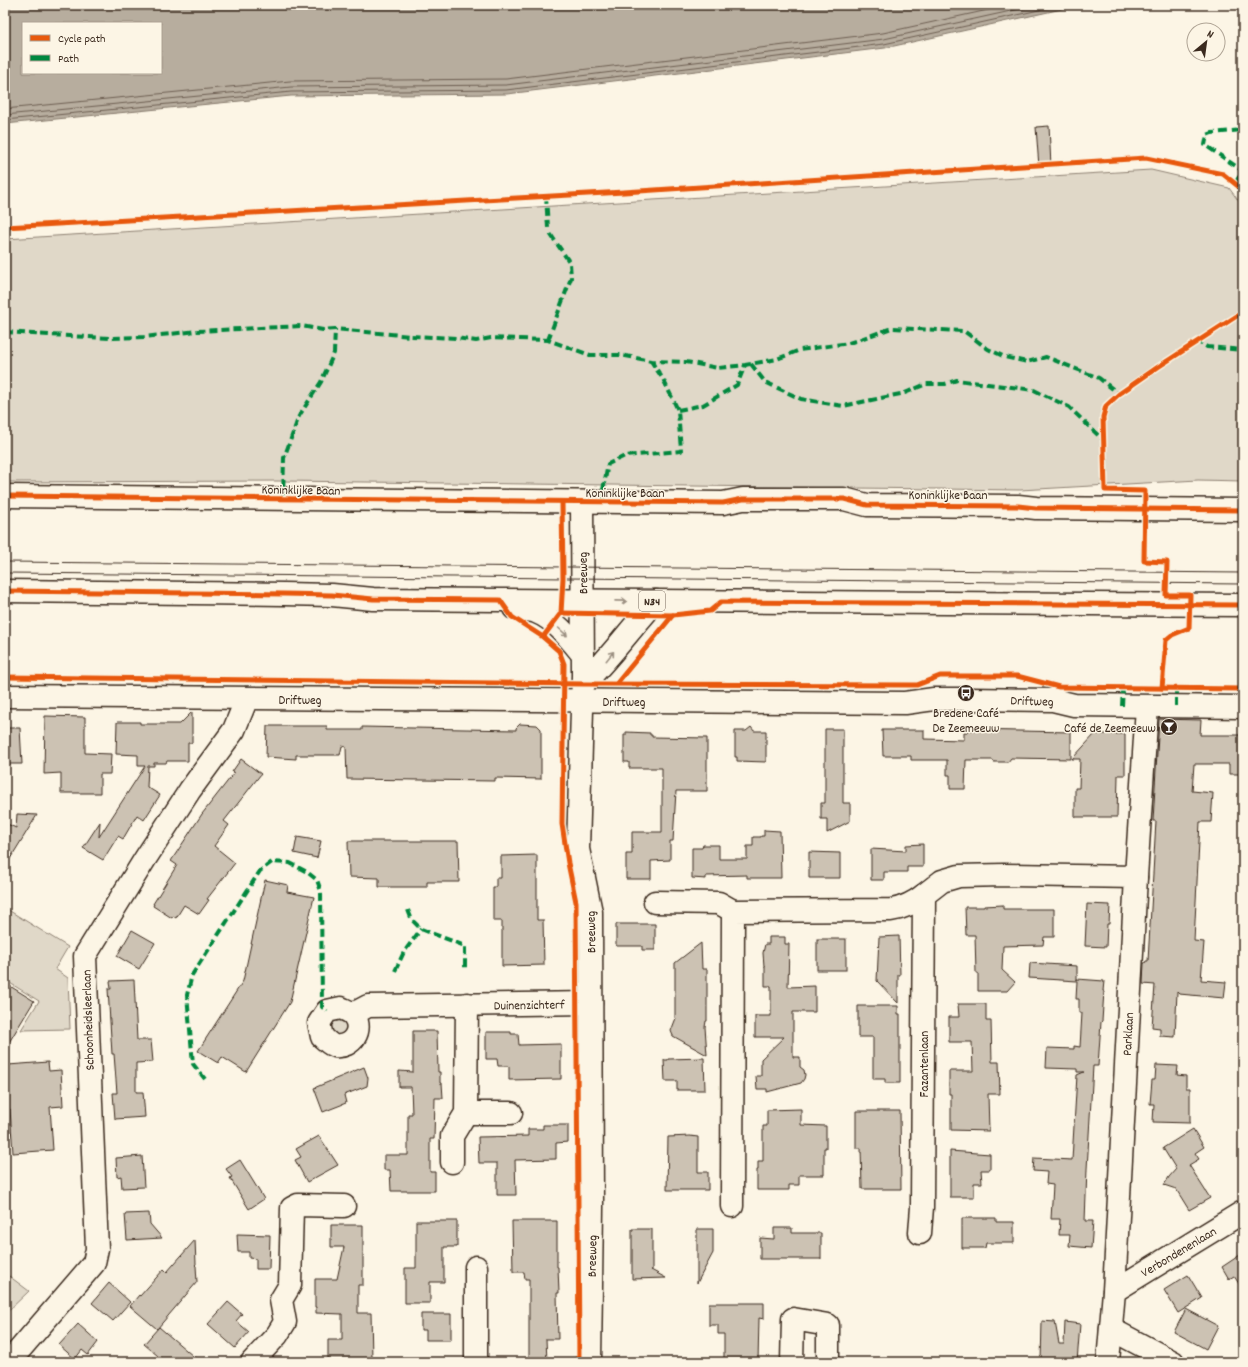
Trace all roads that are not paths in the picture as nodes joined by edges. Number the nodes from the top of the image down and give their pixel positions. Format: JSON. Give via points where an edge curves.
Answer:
{"nodes":[{"id":1,"x":5,"y":496,"type":"edge"},
{"id":2,"x":582,"y":503,"type":"junction"},
{"id":3,"x":1243,"y":510,"type":"edge"},
{"id":4,"x":5,"y":591,"type":"edge"},
{"id":5,"x":500,"y":600,"type":"junction"},
{"id":6,"x":582,"y":601,"type":"junction"},
{"id":7,"x":656,"y":601,"type":"junction"},
{"id":8,"x":1243,"y":605,"type":"edge"},
{"id":9,"x":583,"y":655,"type":"junction"},
{"id":10,"x":582,"y":692,"type":"junction"},
{"id":11,"x":5,"y":696,"type":"edge"},
{"id":12,"x":247,"y":698,"type":"junction"},
{"id":13,"x":1147,"y":707,"type":"junction"},
{"id":14,"x":1243,"y":707,"type":"edge"},
{"id":15,"x":1136,"y":877,"type":"junction"},
{"id":16,"x":924,"y":895,"type":"junction"},
{"id":17,"x":655,"y":902,"type":"dead end"},
{"id":18,"x":733,"y":911,"type":"junction"},
{"id":19,"x":591,"y":1003,"type":"junction"},
{"id":20,"x":467,"y":1004,"type":"junction"},
{"id":21,"x":353,"y":1014,"type":"dead end"},
{"id":22,"x":466,"y":1113,"type":"junction"},
{"id":23,"x":511,"y":1113,"type":"dead end"},
{"id":24,"x":452,"y":1162,"type":"dead end"},
{"id":25,"x":344,"y":1206,"type":"dead end"},
{"id":26,"x":732,"y":1206,"type":"dead end"},
{"id":27,"x":1243,"y":1212,"type":"edge"},
{"id":28,"x":920,"y":1233,"type":"dead end"},
{"id":29,"x":476,"y":1267,"type":"dead end"},
{"id":30,"x":1114,"y":1291,"type":"junction"},
{"id":31,"x":1111,"y":1329,"type":"junction"},
{"id":32,"x":13,"y":1361,"type":"edge"},
{"id":33,"x":252,"y":1362,"type":"edge"},
{"id":34,"x":476,"y":1362,"type":"edge"},
{"id":35,"x":590,"y":1362,"type":"edge"},
{"id":36,"x":792,"y":1362,"type":"edge"},
{"id":37,"x":828,"y":1362,"type":"edge"},
{"id":38,"x":1108,"y":1362,"type":"edge"},
{"id":39,"x":1174,"y":1362,"type":"edge"}],
"edges":[{"from":1,"to":2,"type":"street","name":"Koninklijke Baan"},
{"from":2,"to":3,"type":"street","name":"Koninklijke Baan","via":[[723,503],[743,499],[844,499],[867,504]]},
{"from":2,"to":6,"type":"street","name":"Breeweg"},
{"from":4,"to":5,"type":"street","number":"N34","via":[[284,594],[373,599]]},
{"from":5,"to":6,"type":"street","number":"N34"},
{"from":5,"to":9,"type":"street","one_way":true,"via":[[517,609],[530,610],[546,618],[564,632]]},
{"from":6,"to":7,"type":"street","number":"N34","one_way":true},
{"from":6,"to":9,"type":"street","name":"Breeweg"},
{"from":7,"to":8,"type":"street","number":"N34"},
{"from":10,"to":7,"type":"street","one_way":true},
{"from":9,"to":10,"type":"street","name":"Breeweg"},
{"from":10,"to":12,"type":"street","name":"Driftweg"},
{"from":10,"to":13,"type":"street","name":"Driftweg","via":[[905,703],[934,699],[1053,700],[1074,705]]},
{"from":10,"to":19,"type":"street","name":"Breeweg","via":[[578,849],[591,912]]},
{"from":11,"to":12,"type":"street","name":"Driftweg"},
{"from":12,"to":32,"type":"street","name":"Schoonheidsleerlaan","via":[[234,730],[186,796],[85,956],[98,1248],[94,1263]]},
{"from":13,"to":14,"type":"street","name":"Driftweg"},
{"from":13,"to":15,"type":"street","name":"Parklaan"},
{"from":15,"to":16,"type":"street","via":[[959,876],[942,882]]},
{"from":15,"to":30,"type":"street","name":"Parklaan"},
{"from":16,"to":18,"type":"street","via":[[900,909],[891,910]]},
{"from":16,"to":28,"type":"street","name":"Fazantenlaan"},
{"from":17,"to":18,"type":"street","via":[[719,903]]},
{"from":18,"to":26,"type":"street"},
{"from":19,"to":20,"type":"street","name":"Duinenzichterf"},
{"from":19,"to":35,"type":"street","name":"Breeweg"},
{"from":20,"to":21,"type":"street","name":"Duinenzichterf","via":[[368,1006]]},
{"from":20,"to":22,"type":"street"},
{"from":22,"to":23,"type":"street"},
{"from":22,"to":24,"type":"street","via":[[452,1136]]},
{"from":25,"to":33,"type":"street","via":[[298,1205],[292,1208],[290,1284],[281,1300],[285,1322]]},
{"from":27,"to":30,"type":"street","name":"Verbondenenlaan"},
{"from":29,"to":34,"type":"street"},
{"from":30,"to":31,"type":"street","name":"Parklaan"},
{"from":31,"to":38,"type":"street","name":"Parklaan"},
{"from":31,"to":39,"type":"street"},
{"from":36,"to":37,"type":"street","via":[[793,1319],[828,1325]]}]}
